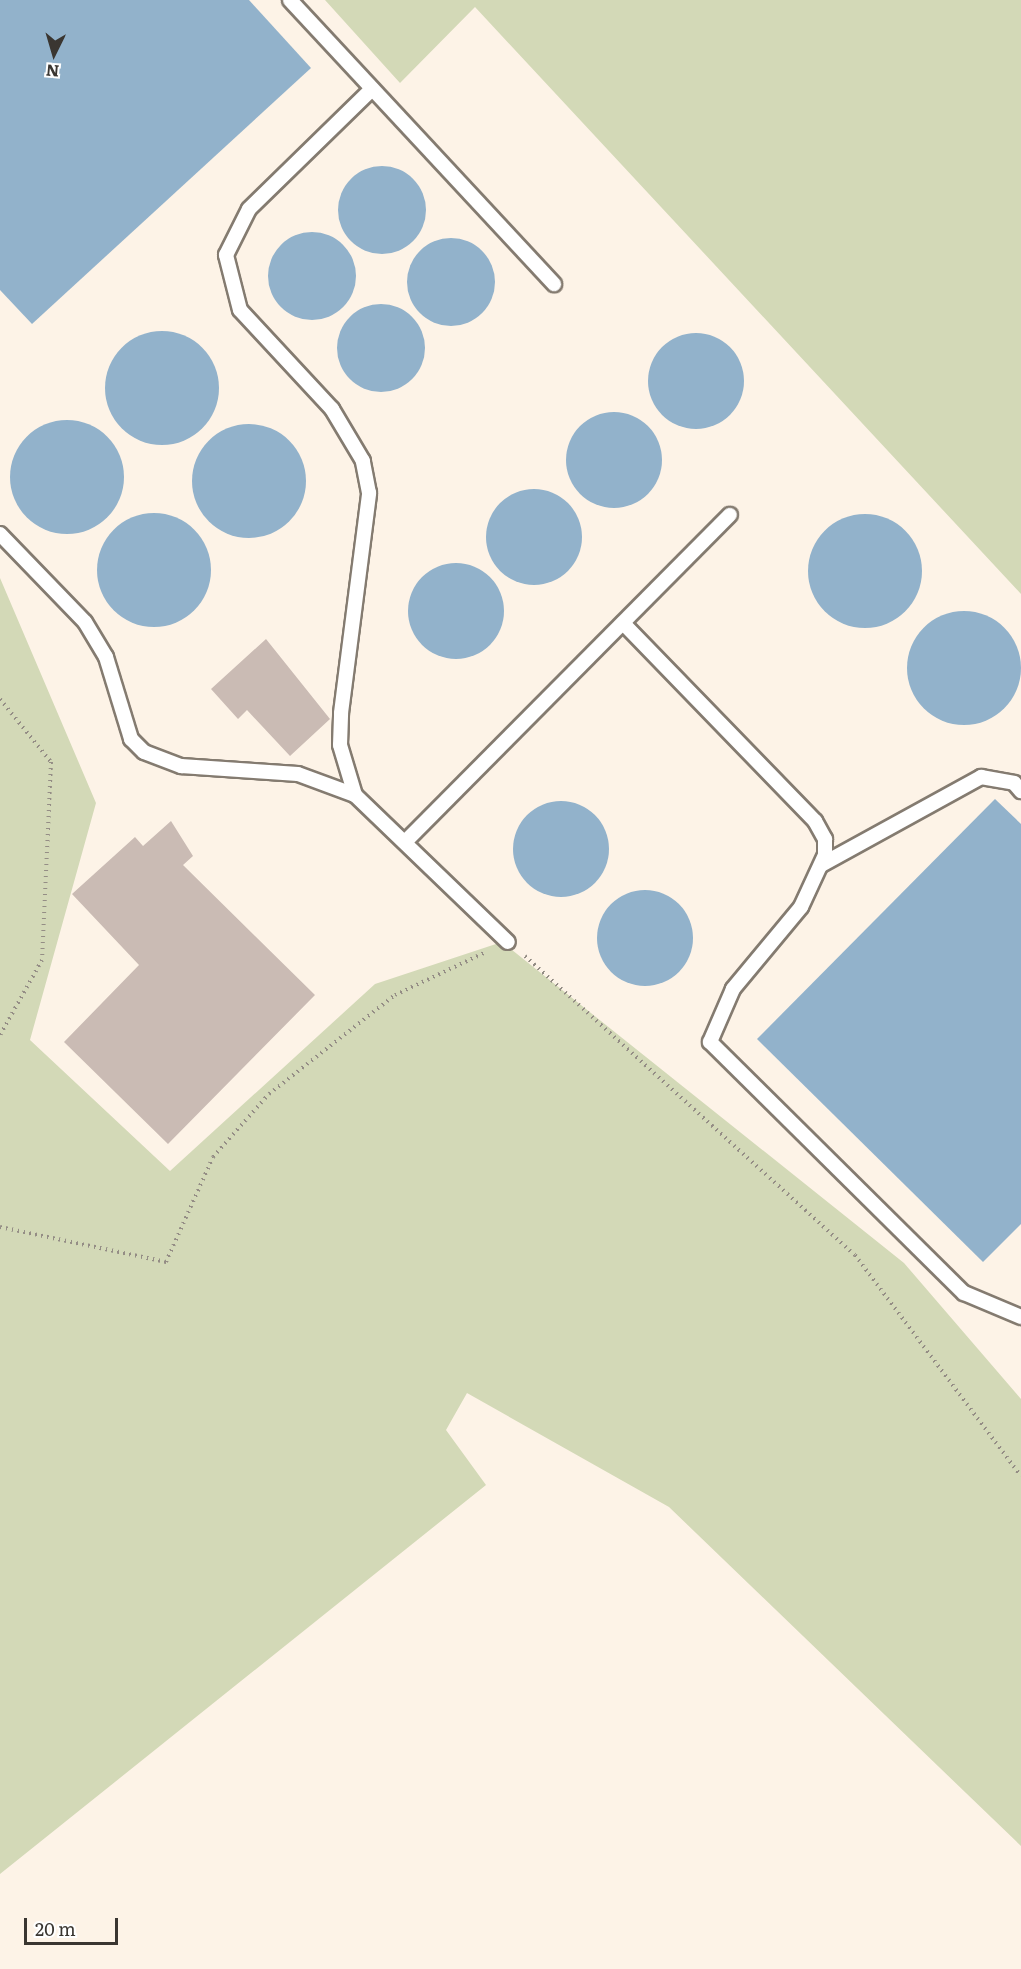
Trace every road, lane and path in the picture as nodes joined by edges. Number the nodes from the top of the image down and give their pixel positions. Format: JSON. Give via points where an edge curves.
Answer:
{"nodes":[{"id":1,"x":290,"y":0,"type":"edge"},
{"id":2,"x":372,"y":89,"type":"junction"},
{"id":3,"x":554,"y":284,"type":"dead end"},
{"id":4,"x":730,"y":515,"type":"dead end"},
{"id":5,"x":0,"y":534,"type":"edge"},
{"id":6,"x":623,"y":623,"type":"junction"},
{"id":7,"x":0,"y":699,"type":"edge"},
{"id":8,"x":1021,"y":791,"type":"edge"},
{"id":9,"x":355,"y":795,"type":"junction"},
{"id":10,"x":405,"y":842,"type":"junction"},
{"id":11,"x":821,"y":865,"type":"junction"},
{"id":12,"x":508,"y":942,"type":"junction"},
{"id":13,"x":0,"y":1035,"type":"edge"},
{"id":14,"x":0,"y":1227,"type":"edge"},
{"id":15,"x":1021,"y":1317,"type":"edge"},
{"id":16,"x":1021,"y":1476,"type":"edge"}],
"edges":[{"from":1,"to":2,"type":"lane"},
{"from":2,"to":3,"type":"lane"},
{"from":2,"to":9,"type":"lane","via":[[249,210],[226,255],[228,279],[240,310],[332,409],[363,461],[369,493],[340,713],[340,745]]},
{"from":4,"to":6,"type":"lane"},
{"from":5,"to":9,"type":"lane","via":[[85,622],[106,657],[131,739],[144,752],[181,766],[310,776]]},
{"from":6,"to":10,"type":"lane"},
{"from":6,"to":11,"type":"lane","via":[[815,821],[825,839]]},
{"from":7,"to":13,"type":"path","via":[[51,762],[42,960]]},
{"from":8,"to":11,"type":"lane","via":[[1014,783],[981,777]]},
{"from":9,"to":10,"type":"lane"},
{"from":10,"to":12,"type":"lane"},
{"from":11,"to":15,"type":"lane","via":[[779,937],[733,989],[710,1042],[964,1293]]},
{"from":12,"to":14,"type":"path","via":[[395,995],[269,1094],[213,1157],[166,1262]]},
{"from":12,"to":16,"type":"path","via":[[855,1255]]}]}
